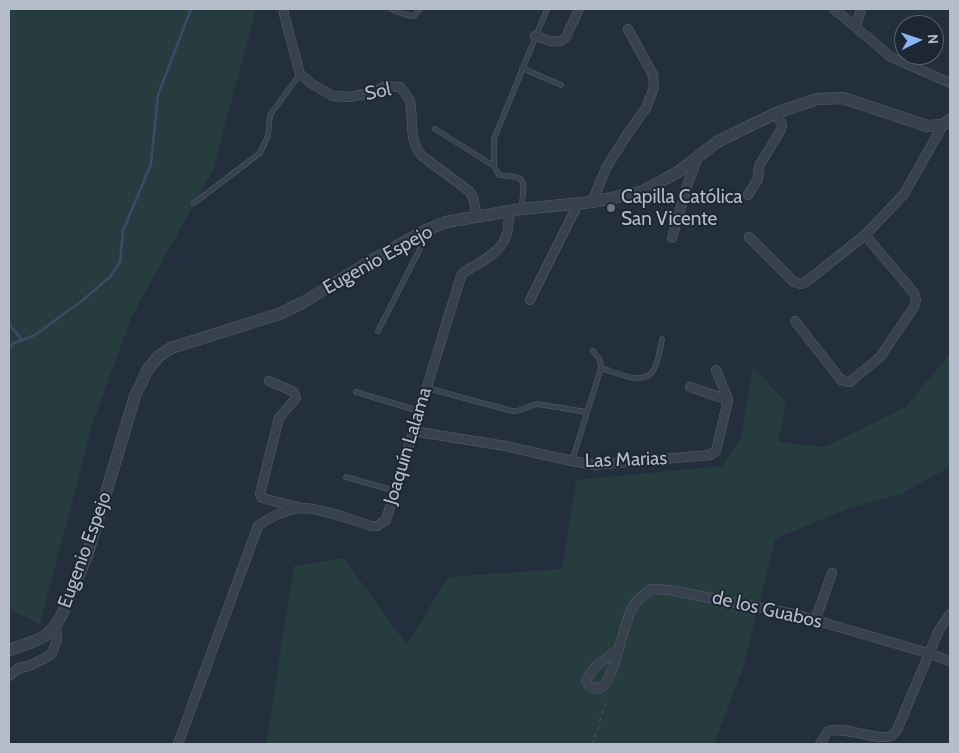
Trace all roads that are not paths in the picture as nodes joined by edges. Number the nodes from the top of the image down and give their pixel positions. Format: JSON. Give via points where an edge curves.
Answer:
{"nodes":[{"id":1,"x":284,"y":9,"type":"edge"},
{"id":2,"x":391,"y":9,"type":"edge"},
{"id":3,"x":420,"y":9,"type":"edge"},
{"id":4,"x":547,"y":9,"type":"edge"},
{"id":5,"x":579,"y":9,"type":"edge"},
{"id":6,"x":834,"y":9,"type":"edge"},
{"id":7,"x":862,"y":9,"type":"edge"},
{"id":8,"x":856,"y":26,"type":"junction"},
{"id":9,"x":628,"y":29,"type":"dead end"},
{"id":10,"x":535,"y":36,"type":"junction"},
{"id":11,"x":522,"y":68,"type":"junction"},
{"id":12,"x":300,"y":74,"type":"junction"},
{"id":13,"x":950,"y":83,"type":"edge"},
{"id":14,"x":561,"y":85,"type":"dead end"},
{"id":15,"x":776,"y":112,"type":"junction"},
{"id":16,"x":947,"y":123,"type":"edge"},
{"id":17,"x":435,"y":129,"type":"dead end"},
{"id":18,"x":698,"y":157,"type":"junction"},
{"id":19,"x":494,"y":166,"type":"junction"},
{"id":20,"x":748,"y":195,"type":"dead end"},
{"id":21,"x":592,"y":202,"type":"junction"},
{"id":22,"x":194,"y":203,"type":"dead end"},
{"id":23,"x":578,"y":204,"type":"junction"},
{"id":24,"x":522,"y":209,"type":"junction"},
{"id":25,"x":508,"y":211,"type":"junction"},
{"id":26,"x":477,"y":216,"type":"junction"},
{"id":27,"x":426,"y":230,"type":"junction"},
{"id":28,"x":865,"y":235,"type":"junction"},
{"id":29,"x":749,"y":237,"type":"dead end"},
{"id":30,"x":672,"y":238,"type":"dead end"},
{"id":31,"x":530,"y":300,"type":"dead end"},
{"id":32,"x":796,"y":321,"type":"dead end"},
{"id":33,"x":378,"y":332,"type":"dead end"},
{"id":34,"x":662,"y":339,"type":"dead end"},
{"id":35,"x":593,"y":351,"type":"dead end"},
{"id":36,"x":601,"y":368,"type":"junction"},
{"id":37,"x":716,"y":370,"type":"dead end"},
{"id":38,"x":269,"y":381,"type":"dead end"},
{"id":39,"x":690,"y":387,"type":"dead end"},
{"id":40,"x":426,"y":388,"type":"junction"},
{"id":41,"x":356,"y":392,"type":"dead end"},
{"id":42,"x":728,"y":399,"type":"junction"},
{"id":43,"x":419,"y":411,"type":"junction"},
{"id":44,"x":587,"y":412,"type":"junction"},
{"id":45,"x":413,"y":431,"type":"junction"},
{"id":46,"x":572,"y":461,"type":"junction"},
{"id":47,"x":346,"y":477,"type":"dead end"},
{"id":48,"x":395,"y":491,"type":"junction"},
{"id":49,"x":301,"y":508,"type":"junction"},
{"id":50,"x":832,"y":573,"type":"dead end"},
{"id":51,"x":950,"y":614,"type":"edge"},
{"id":52,"x":815,"y":621,"type":"junction"},
{"id":53,"x":56,"y":625,"type":"junction"},
{"id":54,"x":9,"y":650,"type":"edge"},
{"id":55,"x":618,"y":650,"type":"dead end"},
{"id":56,"x":928,"y":652,"type":"junction"},
{"id":57,"x":950,"y":660,"type":"edge"},
{"id":58,"x":9,"y":676,"type":"edge"},
{"id":59,"x":178,"y":744,"type":"edge"},
{"id":60,"x":820,"y":744,"type":"edge"}],
"edges":[{"from":1,"to":12,"type":"street"},
{"from":2,"to":3,"type":"lane","via":[[414,16]]},
{"from":4,"to":10,"type":"lane"},
{"from":5,"to":10,"type":"street","via":[[562,41]]},
{"from":6,"to":8,"type":"street"},
{"from":7,"to":8,"type":"street"},
{"from":8,"to":13,"type":"street","via":[[891,57]]},
{"from":9,"to":21,"type":"street","via":[[653,76],[654,87],[646,108],[606,168]]},
{"from":10,"to":11,"type":"lane"},
{"from":11,"to":14,"type":"lane"},
{"from":11,"to":19,"type":"lane","via":[[494,139]]},
{"from":12,"to":22,"type":"lane","via":[[270,115],[268,136],[260,153]]},
{"from":12,"to":26,"type":"street","name":"Sol","via":[[333,96],[350,97],[386,86],[400,87],[409,98],[416,149],[469,191]]},
{"from":15,"to":16,"type":"street","name":"Eugenio Espejo","via":[[817,99],[843,98],[927,126]]},
{"from":15,"to":18,"type":"street","name":"Eugenio Espejo","via":[[717,142]]},
{"from":15,"to":20,"type":"street","via":[[781,130],[759,166],[758,179]]},
{"from":16,"to":28,"type":"street","via":[[904,194]]},
{"from":17,"to":19,"type":"lane"},
{"from":18,"to":21,"type":"street","name":"Eugenio Espejo","via":[[641,192]]},
{"from":18,"to":30,"type":"street"},
{"from":19,"to":24,"type":"lane","via":[[500,175],[522,180]]},
{"from":21,"to":23,"type":"street","name":"Eugenio Espejo"},
{"from":23,"to":24,"type":"street","name":"Eugenio Espejo"},
{"from":23,"to":31,"type":"street"},
{"from":24,"to":25,"type":"street","name":"Eugenio Espejo"},
{"from":25,"to":26,"type":"street","name":"Eugenio Espejo"},
{"from":25,"to":40,"type":"street","name":"Joaquín Lalama","via":[[509,229],[498,250],[461,276]]},
{"from":26,"to":27,"type":"street","name":"Eugenio Espejo"},
{"from":27,"to":33,"type":"lane"},
{"from":27,"to":53,"type":"street","name":"Eugenio Espejo","via":[[279,314],[171,348],[159,356],[134,396],[87,556]]},
{"from":28,"to":29,"type":"street","via":[[800,284],[794,282]]},
{"from":28,"to":32,"type":"street","via":[[914,293],[916,300],[880,357],[850,382],[841,380]]},
{"from":34,"to":36,"type":"lane","via":[[655,368],[646,378]]},
{"from":35,"to":36,"type":"lane","via":[[600,360]]},
{"from":36,"to":44,"type":"lane"},
{"from":37,"to":42,"type":"street"},
{"from":38,"to":49,"type":"street","via":[[294,392],[296,398],[279,418],[260,494],[262,498]]},
{"from":39,"to":42,"type":"street"},
{"from":40,"to":43,"type":"street","name":"Joaquín Lalama"},
{"from":40,"to":44,"type":"lane","via":[[512,411],[537,404]]},
{"from":41,"to":43,"type":"lane"},
{"from":42,"to":46,"type":"street","name":"Las Marias","via":[[716,451],[710,456],[594,465]]},
{"from":43,"to":45,"type":"street","name":"Joaquín Lalama"},
{"from":44,"to":46,"type":"lane"},
{"from":45,"to":46,"type":"street","name":"Las Marias"},
{"from":45,"to":48,"type":"street","name":"Joaquín Lalama"},
{"from":47,"to":48,"type":"lane"},
{"from":48,"to":49,"type":"street","name":"Joaquín Lalama","via":[[386,520],[377,526]]},
{"from":49,"to":59,"type":"street","name":"Joaquín Lalama","via":[[268,518],[258,526]]},
{"from":50,"to":52,"type":"street"},
{"from":51,"to":56,"type":"street"},
{"from":52,"to":55,"type":"street","name":"de los Guabos","via":[[705,596],[651,589],[633,606]]},
{"from":52,"to":56,"type":"street","name":"de los Guabos"},
{"from":53,"to":54,"type":"street","name":"Eugenio Espejo","via":[[45,636]]},
{"from":53,"to":58,"type":"street","via":[[57,640],[51,655],[19,668]]},
{"from":56,"to":57,"type":"street","name":"de los Guabos"},
{"from":56,"to":60,"type":"street","via":[[897,730],[890,736],[836,729],[828,731]]}]}
